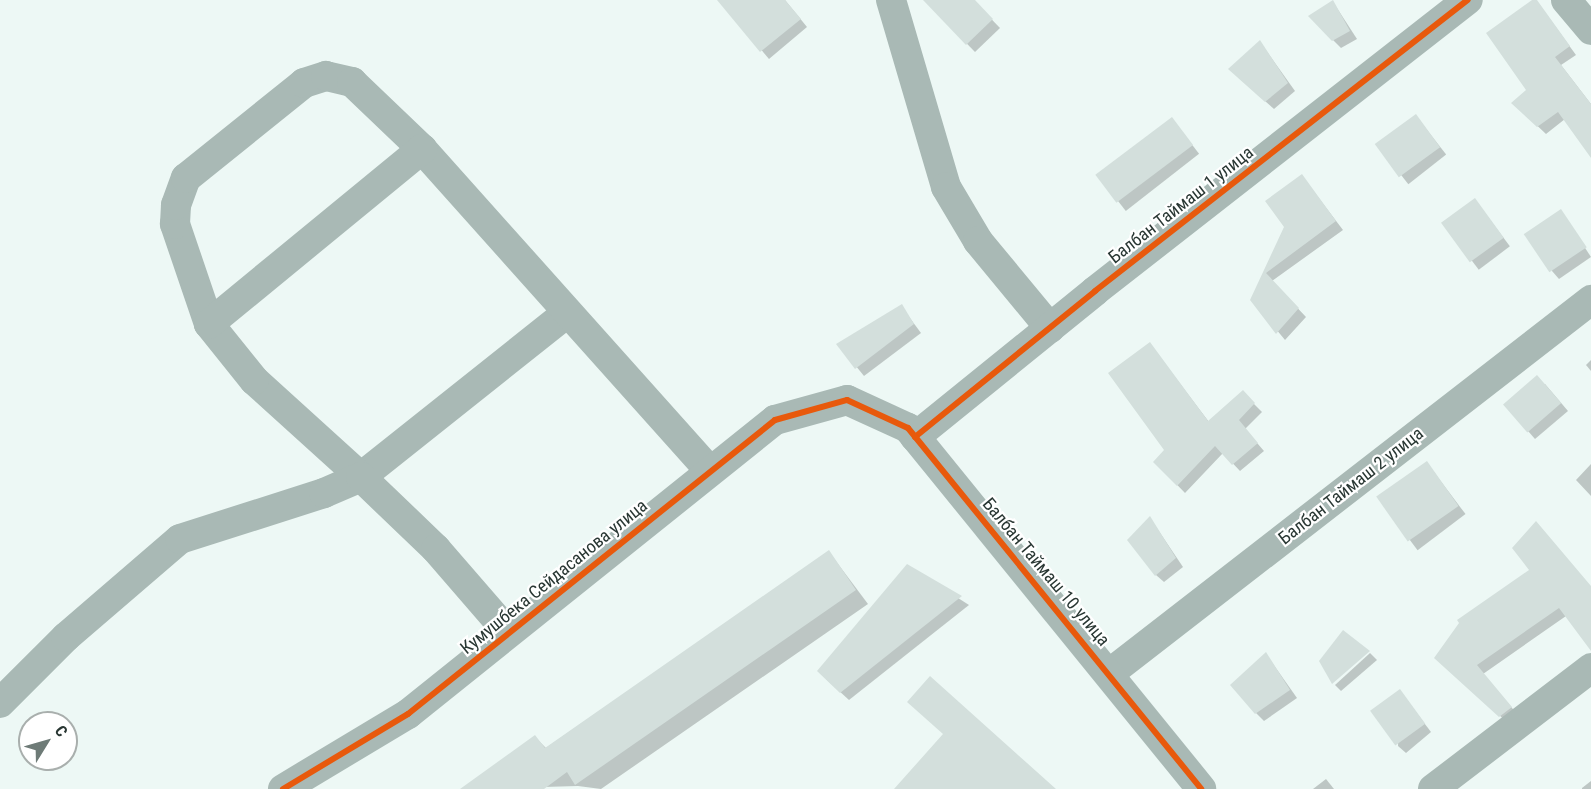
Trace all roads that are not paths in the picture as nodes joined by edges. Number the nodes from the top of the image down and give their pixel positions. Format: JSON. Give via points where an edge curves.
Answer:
{"nodes":[{"id":1,"x":891,"y":0,"type":"edge"},
{"id":2,"x":1468,"y":0,"type":"edge"},
{"id":3,"x":1566,"y":0,"type":"edge"},
{"id":4,"x":1591,"y":30,"type":"edge"},
{"id":5,"x":422,"y":149,"type":"junction"},
{"id":6,"x":1591,"y":300,"type":"edge"},
{"id":7,"x":567,"y":313,"type":"junction"},
{"id":8,"x":209,"y":324,"type":"junction"},
{"id":9,"x":1050,"y":328,"type":"junction"},
{"id":10,"x":847,"y":400,"type":"joint"},
{"id":11,"x":915,"y":437,"type":"junction"},
{"id":12,"x":710,"y":471,"type":"junction"},
{"id":13,"x":361,"y":477,"type":"junction"},
{"id":14,"x":508,"y":632,"type":"junction"},
{"id":15,"x":1591,"y":668,"type":"edge"},
{"id":16,"x":1110,"y":673,"type":"junction"},
{"id":17,"x":0,"y":703,"type":"edge"},
{"id":18,"x":283,"y":789,"type":"edge"},
{"id":19,"x":1201,"y":789,"type":"edge"},
{"id":20,"x":1432,"y":789,"type":"edge"}],
"edges":[{"from":1,"to":9,"type":"street","via":[[946,187],[978,241]]},
{"from":2,"to":9,"type":"street","name":"Балбан Таймаш 1 улица"},
{"from":3,"to":4,"type":"street"},
{"from":5,"to":7,"type":"street"},
{"from":5,"to":8,"type":"street"},
{"from":5,"to":8,"type":"street","via":[[352,82],[326,76],[304,83],[186,178],[176,205],[175,224]]},
{"from":6,"to":16,"type":"street","name":"Балбан Таймаш 2 улица"},
{"from":7,"to":12,"type":"street"},
{"from":7,"to":13,"type":"street"},
{"from":8,"to":13,"type":"street","via":[[254,380]]},
{"from":9,"to":11,"type":"street","name":"Балбан Таймаш 1 улица"},
{"from":10,"to":11,"type":"street","name":"Балбан Таймаш 10 улица","via":[[908,428]]},
{"from":10,"to":12,"type":"street","name":"Кумушбека Сейдасанова улица","via":[[775,420]]},
{"from":11,"to":16,"type":"street","name":"Балбан Таймаш 10 улица"},
{"from":12,"to":14,"type":"street","name":"Кумушбека Сейдасанова улица"},
{"from":13,"to":14,"type":"street","via":[[436,549]]},
{"from":13,"to":17,"type":"street","via":[[324,493],[180,539],[66,637]]},
{"from":14,"to":18,"type":"street","name":"Кумушбека Сейдасанова улица","via":[[408,714]]},
{"from":15,"to":20,"type":"street"},
{"from":16,"to":19,"type":"street","name":"Балбан Таймаш 10 улица"}]}
